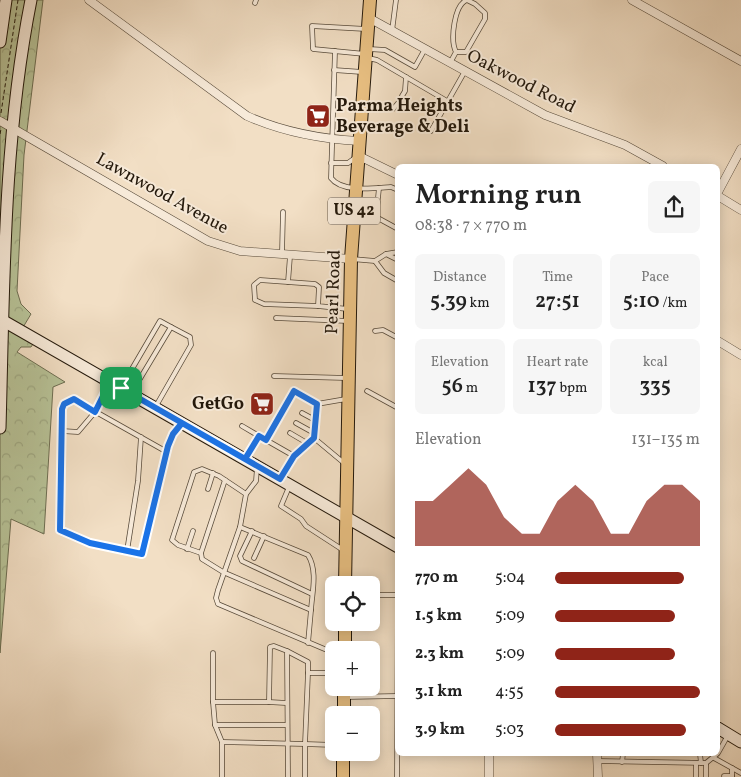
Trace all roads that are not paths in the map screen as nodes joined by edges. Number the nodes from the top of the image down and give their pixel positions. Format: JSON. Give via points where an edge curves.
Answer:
{"nodes":[{"id":1,"x":6,"y":0,"type":"edge"},
{"id":2,"x":31,"y":0,"type":"edge"},
{"id":3,"x":89,"y":0,"type":"edge"},
{"id":4,"x":370,"y":0,"type":"edge"},
{"id":5,"x":396,"y":0,"type":"edge"},
{"id":6,"x":467,"y":0,"type":"edge"},
{"id":7,"x":632,"y":0,"type":"edge"},
{"id":8,"x":369,"y":24,"type":"junction"},
{"id":9,"x":392,"y":31,"type":"junction"},
{"id":10,"x":0,"y":42,"type":"edge"},
{"id":11,"x":425,"y":49,"type":"junction"},
{"id":12,"x":336,"y":51,"type":"junction"},
{"id":13,"x":456,"y":52,"type":"junction"},
{"id":14,"x":366,"y":53,"type":"junction"},
{"id":15,"x":741,"y":61,"type":"edge"},
{"id":16,"x":450,"y":63,"type":"junction"},
{"id":17,"x":334,"y":70,"type":"junction"},
{"id":18,"x":465,"y":71,"type":"junction"},
{"id":19,"x":364,"y":72,"type":"junction"},
{"id":20,"x":406,"y":77,"type":"junction"},
{"id":21,"x":402,"y":96,"type":"dead end"},
{"id":22,"x":447,"y":101,"type":"junction"},
{"id":23,"x":399,"y":102,"type":"dead end"},
{"id":24,"x":362,"y":103,"type":"junction"},
{"id":25,"x":4,"y":125,"type":"edge"},
{"id":26,"x":431,"y":131,"type":"dead end"},
{"id":27,"x":331,"y":140,"type":"junction"},
{"id":28,"x":359,"y":141,"type":"junction"},
{"id":29,"x":741,"y":149,"type":"edge"},
{"id":30,"x":359,"y":156,"type":"junction"},
{"id":31,"x":331,"y":163,"type":"junction"},
{"id":32,"x":659,"y":164,"type":"edge"},
{"id":33,"x":395,"y":174,"type":"edge"},
{"id":34,"x":395,"y":180,"type":"edge"},
{"id":35,"x":356,"y":187,"type":"junction"},
{"id":36,"x":391,"y":187,"type":"junction"},
{"id":37,"x":379,"y":188,"type":"junction"},
{"id":38,"x":720,"y":188,"type":"edge"},
{"id":39,"x":395,"y":189,"type":"edge"},
{"id":40,"x":720,"y":197,"type":"edge"},
{"id":41,"x":741,"y":210,"type":"edge"},
{"id":42,"x":283,"y":212,"type":"dead end"},
{"id":43,"x":354,"y":215,"type":"junction"},
{"id":44,"x":376,"y":217,"type":"junction"},
{"id":45,"x":395,"y":227,"type":"edge"},
{"id":46,"x":395,"y":252,"type":"edge"},
{"id":47,"x":386,"y":254,"type":"junction"},
{"id":48,"x":286,"y":256,"type":"junction"},
{"id":49,"x":395,"y":258,"type":"edge"},
{"id":50,"x":351,"y":259,"type":"junction"},
{"id":51,"x":375,"y":261,"type":"junction"},
{"id":52,"x":395,"y":279,"type":"edge"},
{"id":53,"x":288,"y":282,"type":"junction"},
{"id":54,"x":318,"y":306,"type":"junction"},
{"id":55,"x":350,"y":315,"type":"junction"},
{"id":56,"x":276,"y":318,"type":"dead end"},
{"id":57,"x":2,"y":320,"type":"edge"},
{"id":58,"x":171,"y":327,"type":"junction"},
{"id":59,"x":375,"y":331,"type":"dead end"},
{"id":60,"x":395,"y":336,"type":"edge"},
{"id":61,"x":720,"y":342,"type":"edge"},
{"id":62,"x":741,"y":355,"type":"edge"},
{"id":63,"x":274,"y":376,"type":"dead end"},
{"id":64,"x":349,"y":378,"type":"junction"},
{"id":65,"x":110,"y":382,"type":"junction"},
{"id":66,"x":126,"y":391,"type":"junction"},
{"id":67,"x":366,"y":391,"type":"dead end"},
{"id":68,"x":348,"y":399,"type":"junction"},
{"id":69,"x":287,"y":404,"type":"junction"},
{"id":70,"x":317,"y":404,"type":"junction"},
{"id":71,"x":292,"y":406,"type":"dead end"},
{"id":72,"x":395,"y":406,"type":"edge"},
{"id":73,"x":155,"y":408,"type":"junction"},
{"id":74,"x":95,"y":412,"type":"junction"},
{"id":75,"x":302,"y":413,"type":"dead end"},
{"id":76,"x":281,"y":414,"type":"junction"},
{"id":77,"x":286,"y":417,"type":"dead end"},
{"id":78,"x":315,"y":420,"type":"junction"},
{"id":79,"x":182,"y":423,"type":"junction"},
{"id":80,"x":296,"y":423,"type":"dead end"},
{"id":81,"x":274,"y":425,"type":"junction"},
{"id":82,"x":242,"y":426,"type":"dead end"},
{"id":83,"x":280,"y":427,"type":"dead end"},
{"id":84,"x":0,"y":428,"type":"edge"},
{"id":85,"x":62,"y":431,"type":"junction"},
{"id":86,"x":290,"y":433,"type":"dead end"},
{"id":87,"x":314,"y":433,"type":"junction"},
{"id":88,"x":259,"y":436,"type":"junction"},
{"id":89,"x":141,"y":437,"type":"junction"},
{"id":90,"x":314,"y":438,"type":"junction"},
{"id":91,"x":266,"y":440,"type":"junction"},
{"id":92,"x":307,"y":443,"type":"junction"},
{"id":93,"x":167,"y":452,"type":"junction"},
{"id":94,"x":294,"y":456,"type":"junction"},
{"id":95,"x":245,"y":459,"type":"junction"},
{"id":96,"x":257,"y":466,"type":"junction"},
{"id":97,"x":347,"y":466,"type":"junction"},
{"id":98,"x":213,"y":473,"type":"junction"},
{"id":99,"x":225,"y":480,"type":"junction"},
{"id":100,"x":285,"y":482,"type":"junction"},
{"id":101,"x":208,"y":489,"type":"dead end"},
{"id":102,"x":246,"y":494,"type":"junction"},
{"id":103,"x":346,"y":517,"type":"junction"},
{"id":104,"x":240,"y":527,"type":"junction"},
{"id":105,"x":193,"y":531,"type":"dead end"},
{"id":106,"x":252,"y":531,"type":"junction"},
{"id":107,"x":264,"y":536,"type":"junction"},
{"id":108,"x":395,"y":545,"type":"edge"},
{"id":109,"x":187,"y":549,"type":"junction"},
{"id":110,"x":127,"y":551,"type":"junction"},
{"id":111,"x":346,"y":552,"type":"junction"},
{"id":112,"x":201,"y":553,"type":"junction"},
{"id":113,"x":254,"y":558,"type":"dead end"},
{"id":114,"x":224,"y":572,"type":"junction"},
{"id":115,"x":346,"y":576,"type":"edge"},
{"id":116,"x":312,"y":594,"type":"junction"},
{"id":117,"x":380,"y":595,"type":"edge"},
{"id":118,"x":395,"y":595,"type":"edge"},
{"id":119,"x":311,"y":610,"type":"junction"},
{"id":120,"x":308,"y":643,"type":"junction"},
{"id":121,"x":325,"y":650,"type":"edge"},
{"id":122,"x":287,"y":651,"type":"junction"},
{"id":123,"x":213,"y":653,"type":"dead end"},
{"id":124,"x":308,"y":673,"type":"junction"},
{"id":125,"x":325,"y":673,"type":"edge"},
{"id":126,"x":380,"y":695,"type":"edge"},
{"id":127,"x":395,"y":696,"type":"edge"},
{"id":128,"x":213,"y":702,"type":"junction"},
{"id":129,"x":269,"y":702,"type":"junction"},
{"id":130,"x":286,"y":703,"type":"junction"},
{"id":131,"x":215,"y":725,"type":"junction"},
{"id":132,"x":286,"y":725,"type":"junction"},
{"id":133,"x":720,"y":729,"type":"edge"},
{"id":134,"x":728,"y":735,"type":"junction"},
{"id":135,"x":222,"y":742,"type":"junction"},
{"id":136,"x":741,"y":742,"type":"edge"},
{"id":137,"x":288,"y":744,"type":"junction"},
{"id":138,"x":305,"y":744,"type":"junction"},
{"id":139,"x":325,"y":745,"type":"edge"},
{"id":140,"x":720,"y":748,"type":"edge"},
{"id":141,"x":397,"y":756,"type":"edge"},
{"id":142,"x":489,"y":756,"type":"edge"},
{"id":143,"x":622,"y":756,"type":"edge"},
{"id":144,"x":701,"y":756,"type":"edge"},
{"id":145,"x":597,"y":757,"type":"edge"},
{"id":146,"x":714,"y":758,"type":"joint"},
{"id":147,"x":343,"y":761,"type":"edge"},
{"id":148,"x":622,"y":762,"type":"junction"},
{"id":149,"x":696,"y":763,"type":"junction"},
{"id":150,"x":704,"y":763,"type":"junction"},
{"id":151,"x":732,"y":768,"type":"junction"},
{"id":152,"x":741,"y":773,"type":"edge"},
{"id":153,"x":713,"y":776,"type":"edge"},
{"id":154,"x":724,"y":776,"type":"edge"},
{"id":155,"x":222,"y":777,"type":"edge"},
{"id":156,"x":288,"y":777,"type":"edge"},
{"id":157,"x":305,"y":777,"type":"edge"},
{"id":158,"x":343,"y":777,"type":"edge"},
{"id":159,"x":397,"y":777,"type":"edge"},
{"id":160,"x":489,"y":777,"type":"edge"},
{"id":161,"x":598,"y":777,"type":"edge"},
{"id":162,"x":696,"y":777,"type":"edge"},
{"id":163,"x":706,"y":777,"type":"edge"},
{"id":164,"x":732,"y":777,"type":"edge"}],
"edges":[{"from":1,"to":10,"type":"street"},
{"from":2,"to":25,"type":"street"},
{"from":3,"to":27,"type":"street","via":[[247,116],[275,129]]},
{"from":4,"to":8,"type":"main road","name":"Pearl Road","number":"US 42"},
{"from":5,"to":9,"type":"lane"},
{"from":6,"to":13,"type":"lane","via":[[459,9],[455,23],[452,39]]},
{"from":6,"to":13,"type":"lane","via":[[481,8],[485,18],[466,52]]},
{"from":7,"to":15,"type":"street"},
{"from":8,"to":9,"type":"street","name":"Oakwood Road"},
{"from":8,"to":12,"type":"lane","via":[[312,26],[313,49]]},
{"from":8,"to":14,"type":"main road","name":"Pearl Road","number":"US 42"},
{"from":9,"to":11,"type":"street","name":"Oakwood Road"},
{"from":11,"to":14,"type":"lane","via":[[416,67],[385,50]]},
{"from":11,"to":16,"type":"street","name":"Oakwood Road"},
{"from":12,"to":14,"type":"lane"},
{"from":12,"to":17,"type":"lane"},
{"from":13,"to":16,"type":"lane"},
{"from":14,"to":19,"type":"main road","name":"Pearl Road","number":"US 42"},
{"from":14,"to":20,"type":"lane"},
{"from":16,"to":18,"type":"street","name":"Oakwood Road"},
{"from":17,"to":19,"type":"lane"},
{"from":17,"to":27,"type":"lane"},
{"from":18,"to":22,"type":"lane"},
{"from":18,"to":32,"type":"street","name":"Oakwood Road","via":[[545,115],[625,145]]},
{"from":19,"to":24,"type":"main road","name":"Pearl Road","number":"US 42"},
{"from":20,"to":21,"type":"lane"},
{"from":20,"to":22,"type":"lane"},
{"from":22,"to":26,"type":"lane"},
{"from":23,"to":24,"type":"lane","via":[[393,109]]},
{"from":24,"to":28,"type":"main road","name":"Pearl Road","number":"US 42"},
{"from":25,"to":48,"type":"street","name":"Lawnwood Avenue","via":[[208,241],[240,251]]},
{"from":25,"to":57,"type":"street"},
{"from":27,"to":28,"type":"street"},
{"from":27,"to":31,"type":"lane"},
{"from":28,"to":30,"type":"main road","name":"Pearl Road","number":"US 42"},
{"from":29,"to":38,"type":"street"},
{"from":30,"to":31,"type":"lane","via":[[348,163]]},
{"from":30,"to":33,"type":"street"},
{"from":30,"to":35,"type":"main road","name":"Pearl Road","number":"US 42"},
{"from":31,"to":35,"type":"lane","via":[[332,180]]},
{"from":34,"to":36,"type":"lane"},
{"from":35,"to":37,"type":"lane"},
{"from":35,"to":43,"type":"main road","name":"Pearl Road","number":"US 42"},
{"from":36,"to":37,"type":"lane"},
{"from":36,"to":39,"type":"lane"},
{"from":37,"to":44,"type":"lane"},
{"from":40,"to":41,"type":"street"},
{"from":42,"to":48,"type":"lane"},
{"from":43,"to":44,"type":"lane"},
{"from":43,"to":50,"type":"main road","name":"Pearl Road","number":"US 42"},
{"from":44,"to":45,"type":"lane"},
{"from":46,"to":47,"type":"lane"},
{"from":47,"to":49,"type":"lane"},
{"from":47,"to":51,"type":"lane"},
{"from":48,"to":50,"type":"street","name":"Lawnwood Avenue"},
{"from":48,"to":53,"type":"lane"},
{"from":50,"to":51,"type":"lane"},
{"from":50,"to":55,"type":"main road","name":"Pearl Road","number":"US 42"},
{"from":51,"to":52,"type":"lane","via":[[384,273]]},
{"from":53,"to":54,"type":"lane","via":[[319,287]]},
{"from":53,"to":54,"type":"lane","via":[[260,280],[254,285],[256,300],[264,304]]},
{"from":54,"to":55,"type":"lane"},
{"from":55,"to":56,"type":"lane"},
{"from":55,"to":64,"type":"main road","name":"Pearl Road","number":"US 42"},
{"from":57,"to":65,"type":"street"},
{"from":57,"to":84,"type":"street"},
{"from":58,"to":66,"type":"lane"},
{"from":58,"to":66,"type":"lane","via":[[160,321]]},
{"from":58,"to":73,"type":"lane","via":[[190,337],[191,345]]},
{"from":59,"to":60,"type":"lane","via":[[383,330]]},
{"from":61,"to":62,"type":"street"},
{"from":63,"to":64,"type":"lane"},
{"from":64,"to":68,"type":"main road","name":"Pearl Road","number":"US 42"},
{"from":65,"to":66,"type":"street"},
{"from":65,"to":74,"type":"lane"},
{"from":66,"to":73,"type":"street"},
{"from":67,"to":72,"type":"lane"},
{"from":68,"to":70,"type":"lane"},
{"from":68,"to":97,"type":"main road","name":"Pearl Road","number":"US 42"},
{"from":69,"to":70,"type":"lane","via":[[294,391]]},
{"from":69,"to":71,"type":"lane"},
{"from":69,"to":76,"type":"lane"},
{"from":70,"to":78,"type":"lane"},
{"from":73,"to":79,"type":"street"},
{"from":74,"to":85,"type":"lane","via":[[78,432]]},
{"from":74,"to":85,"type":"lane","via":[[78,401],[68,401],[62,409]]},
{"from":74,"to":89,"type":"lane"},
{"from":75,"to":78,"type":"lane"},
{"from":76,"to":77,"type":"lane"},
{"from":76,"to":81,"type":"lane"},
{"from":78,"to":87,"type":"lane"},
{"from":79,"to":93,"type":"lane","via":[[173,434]]},
{"from":79,"to":95,"type":"street"},
{"from":80,"to":87,"type":"lane"},
{"from":81,"to":83,"type":"lane"},
{"from":81,"to":91,"type":"lane"},
{"from":82,"to":88,"type":"lane"},
{"from":85,"to":110,"type":"lane","via":[[60,530],[90,543]]},
{"from":86,"to":92,"type":"lane"},
{"from":87,"to":90,"type":"lane"},
{"from":88,"to":91,"type":"lane"},
{"from":88,"to":95,"type":"lane"},
{"from":89,"to":93,"type":"lane"},
{"from":89,"to":110,"type":"lane"},
{"from":90,"to":92,"type":"lane"},
{"from":90,"to":97,"type":"lane"},
{"from":91,"to":94,"type":"lane"},
{"from":92,"to":94,"type":"lane"},
{"from":93,"to":110,"type":"lane","via":[[142,554]]},
{"from":94,"to":100,"type":"lane"},
{"from":95,"to":96,"type":"street"},
{"from":96,"to":100,"type":"street"},
{"from":96,"to":102,"type":"lane","via":[[256,481]]},
{"from":97,"to":103,"type":"main road","name":"Pearl Road","number":"US 42"},
{"from":98,"to":99,"type":"lane"},
{"from":98,"to":101,"type":"lane"},
{"from":98,"to":109,"type":"lane","via":[[202,469],[194,472],[172,540]]},
{"from":99,"to":102,"type":"lane"},
{"from":99,"to":112,"type":"lane"},
{"from":100,"to":103,"type":"street"},
{"from":100,"to":111,"type":"lane","via":[[280,506]]},
{"from":102,"to":104,"type":"lane"},
{"from":103,"to":108,"type":"street"},
{"from":103,"to":111,"type":"main road","name":"Pearl Road","number":"US 42"},
{"from":104,"to":106,"type":"lane"},
{"from":104,"to":114,"type":"lane"},
{"from":105,"to":109,"type":"lane"},
{"from":106,"to":107,"type":"lane"},
{"from":106,"to":116,"type":"lane","via":[[242,551],[242,561]]},
{"from":107,"to":113,"type":"lane"},
{"from":107,"to":116,"type":"lane","via":[[308,555],[313,562]]},
{"from":109,"to":112,"type":"lane"},
{"from":111,"to":115,"type":"main road","name":"Pearl Road","number":"US 42"},
{"from":112,"to":114,"type":"lane","via":[[202,559]]},
{"from":114,"to":119,"type":"lane"},
{"from":114,"to":120,"type":"lane","via":[[216,598],[218,604]]},
{"from":116,"to":119,"type":"lane"},
{"from":117,"to":118,"type":"lane"},
{"from":119,"to":120,"type":"lane"},
{"from":120,"to":121,"type":"lane"},
{"from":122,"to":124,"type":"lane","via":[[308,662]]},
{"from":122,"to":129,"type":"lane","via":[[270,647]]},
{"from":122,"to":130,"type":"lane"},
{"from":123,"to":128,"type":"lane"},
{"from":124,"to":125,"type":"lane"},
{"from":124,"to":138,"type":"lane"},
{"from":126,"to":127,"type":"lane"},
{"from":128,"to":129,"type":"lane"},
{"from":128,"to":131,"type":"lane"},
{"from":129,"to":130,"type":"lane"},
{"from":130,"to":132,"type":"lane"},
{"from":131,"to":132,"type":"lane"},
{"from":131,"to":135,"type":"lane"},
{"from":132,"to":137,"type":"lane"},
{"from":133,"to":134,"type":"street"},
{"from":134,"to":136,"type":"street"},
{"from":134,"to":140,"type":"lane"},
{"from":135,"to":137,"type":"lane"},
{"from":135,"to":155,"type":"lane"},
{"from":137,"to":138,"type":"lane"},
{"from":137,"to":156,"type":"lane"},
{"from":138,"to":139,"type":"lane"},
{"from":138,"to":157,"type":"lane"},
{"from":141,"to":159,"type":"lane"},
{"from":142,"to":160,"type":"street"},
{"from":143,"to":148,"type":"lane"},
{"from":144,"to":150,"type":"lane"},
{"from":145,"to":148,"type":"lane"},
{"from":145,"to":161,"type":"street"},
{"from":146,"to":150,"type":"lane"},
{"from":146,"to":151,"type":"lane"},
{"from":147,"to":158,"type":"main road"},
{"from":148,"to":149,"type":"lane"},
{"from":149,"to":150,"type":"lane"},
{"from":149,"to":162,"type":"lane"},
{"from":150,"to":163,"type":"lane"},
{"from":151,"to":152,"type":"lane"},
{"from":151,"to":164,"type":"lane"},
{"from":153,"to":163,"type":"lane"},
{"from":154,"to":164,"type":"lane"}]}
